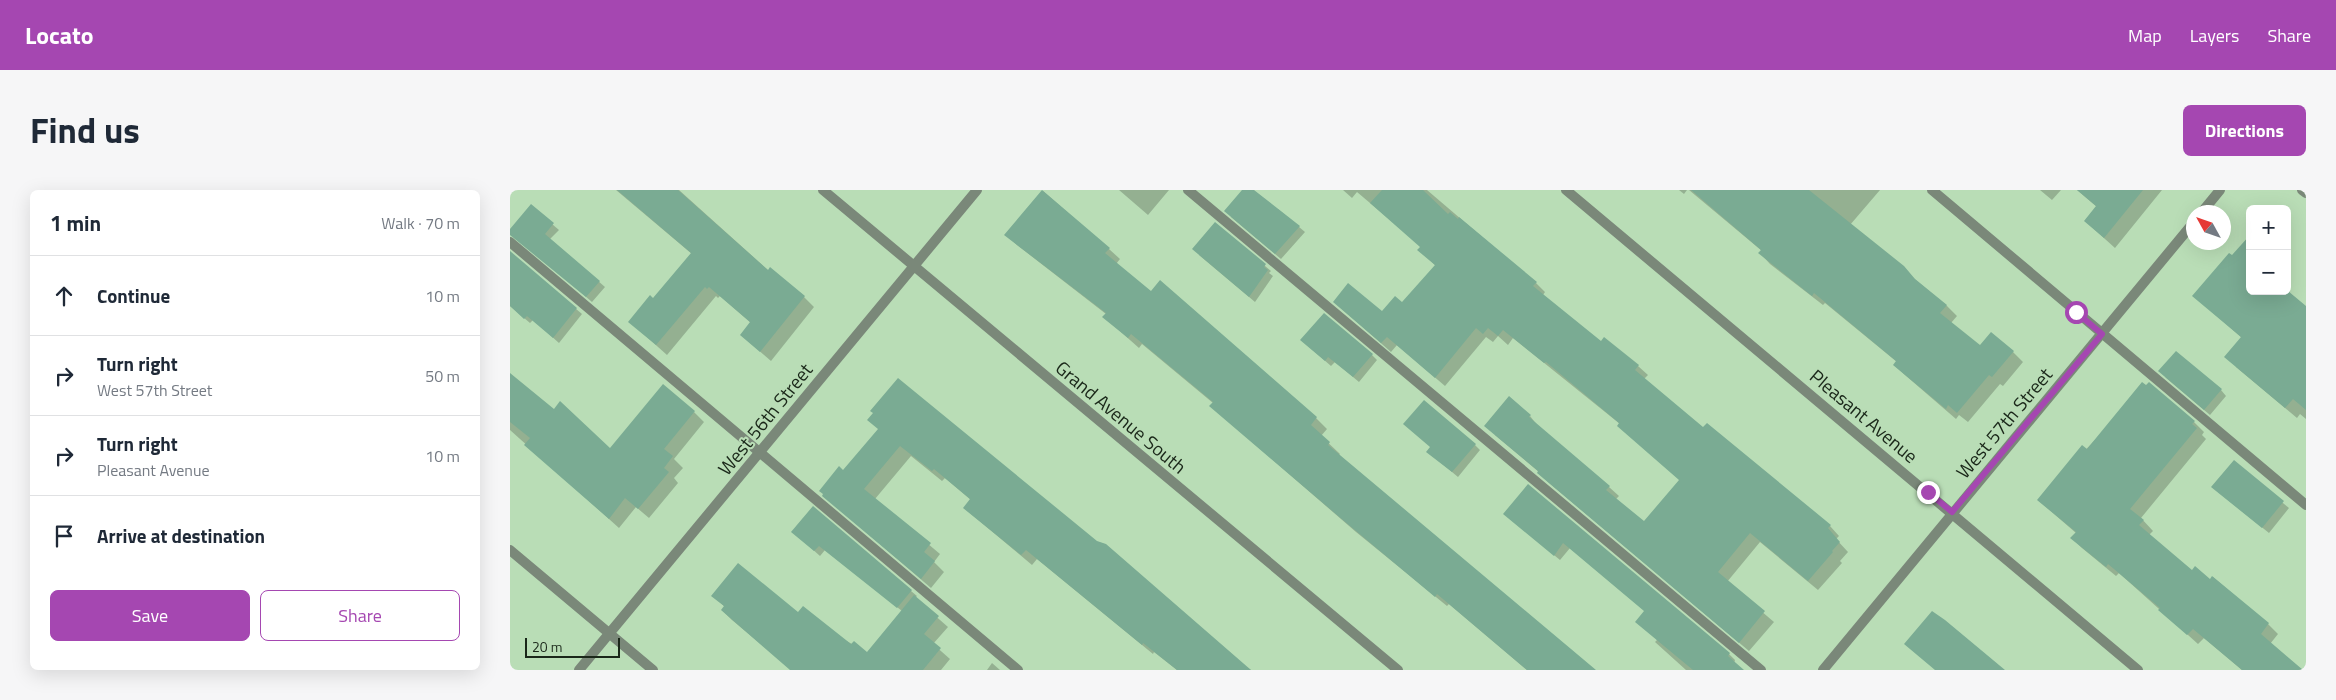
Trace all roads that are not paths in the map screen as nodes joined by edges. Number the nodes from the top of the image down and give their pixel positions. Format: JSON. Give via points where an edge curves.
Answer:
{"nodes":[{"id":1,"x":823,"y":190,"type":"edge"},
{"id":2,"x":977,"y":190,"type":"edge"},
{"id":3,"x":1188,"y":190,"type":"edge"},
{"id":4,"x":1566,"y":190,"type":"edge"},
{"id":5,"x":1932,"y":190,"type":"edge"},
{"id":6,"x":2220,"y":190,"type":"edge"},
{"id":7,"x":2302,"y":190,"type":"edge"},
{"id":8,"x":2306,"y":193,"type":"edge"},
{"id":9,"x":2208,"y":205,"type":"edge"},
{"id":10,"x":2186,"y":232,"type":"edge"},
{"id":11,"x":510,"y":242,"type":"edge"},
{"id":12,"x":913,"y":266,"type":"junction"},
{"id":13,"x":2102,"y":334,"type":"junction"},
{"id":14,"x":760,"y":453,"type":"junction"},
{"id":15,"x":2306,"y":505,"type":"edge"},
{"id":16,"x":1952,"y":512,"type":"junction"},
{"id":17,"x":510,"y":550,"type":"edge"},
{"id":18,"x":609,"y":634,"type":"junction"},
{"id":19,"x":579,"y":670,"type":"edge"},
{"id":20,"x":652,"y":670,"type":"edge"},
{"id":21,"x":1018,"y":670,"type":"edge"},
{"id":22,"x":1398,"y":670,"type":"edge"},
{"id":23,"x":1761,"y":670,"type":"edge"},
{"id":24,"x":1822,"y":670,"type":"edge"},
{"id":25,"x":2138,"y":670,"type":"edge"}],
"edges":[{"from":1,"to":12,"type":"street","name":"Grand Avenue South"},
{"from":2,"to":12,"type":"street","name":"West 56th Street"},
{"from":3,"to":23,"type":"street"},
{"from":4,"to":16,"type":"street","name":"Pleasant Avenue"},
{"from":5,"to":13,"type":"street"},
{"from":6,"to":9,"type":"street"},
{"from":7,"to":8,"type":"street"},
{"from":10,"to":13,"type":"street","name":"West 57th Street"},
{"from":11,"to":14,"type":"street"},
{"from":12,"to":14,"type":"street","name":"West 56th Street"},
{"from":12,"to":22,"type":"street","name":"Grand Avenue South"},
{"from":13,"to":15,"type":"street"},
{"from":13,"to":16,"type":"street","name":"West 57th Street"},
{"from":14,"to":18,"type":"street","name":"West 56th Street"},
{"from":14,"to":21,"type":"street"},
{"from":16,"to":24,"type":"street","name":"West 57th Street"},
{"from":16,"to":25,"type":"street","name":"Pleasant Avenue"},
{"from":17,"to":18,"type":"street"},
{"from":18,"to":19,"type":"street","name":"West 56th Street"},
{"from":18,"to":20,"type":"street"}]}
